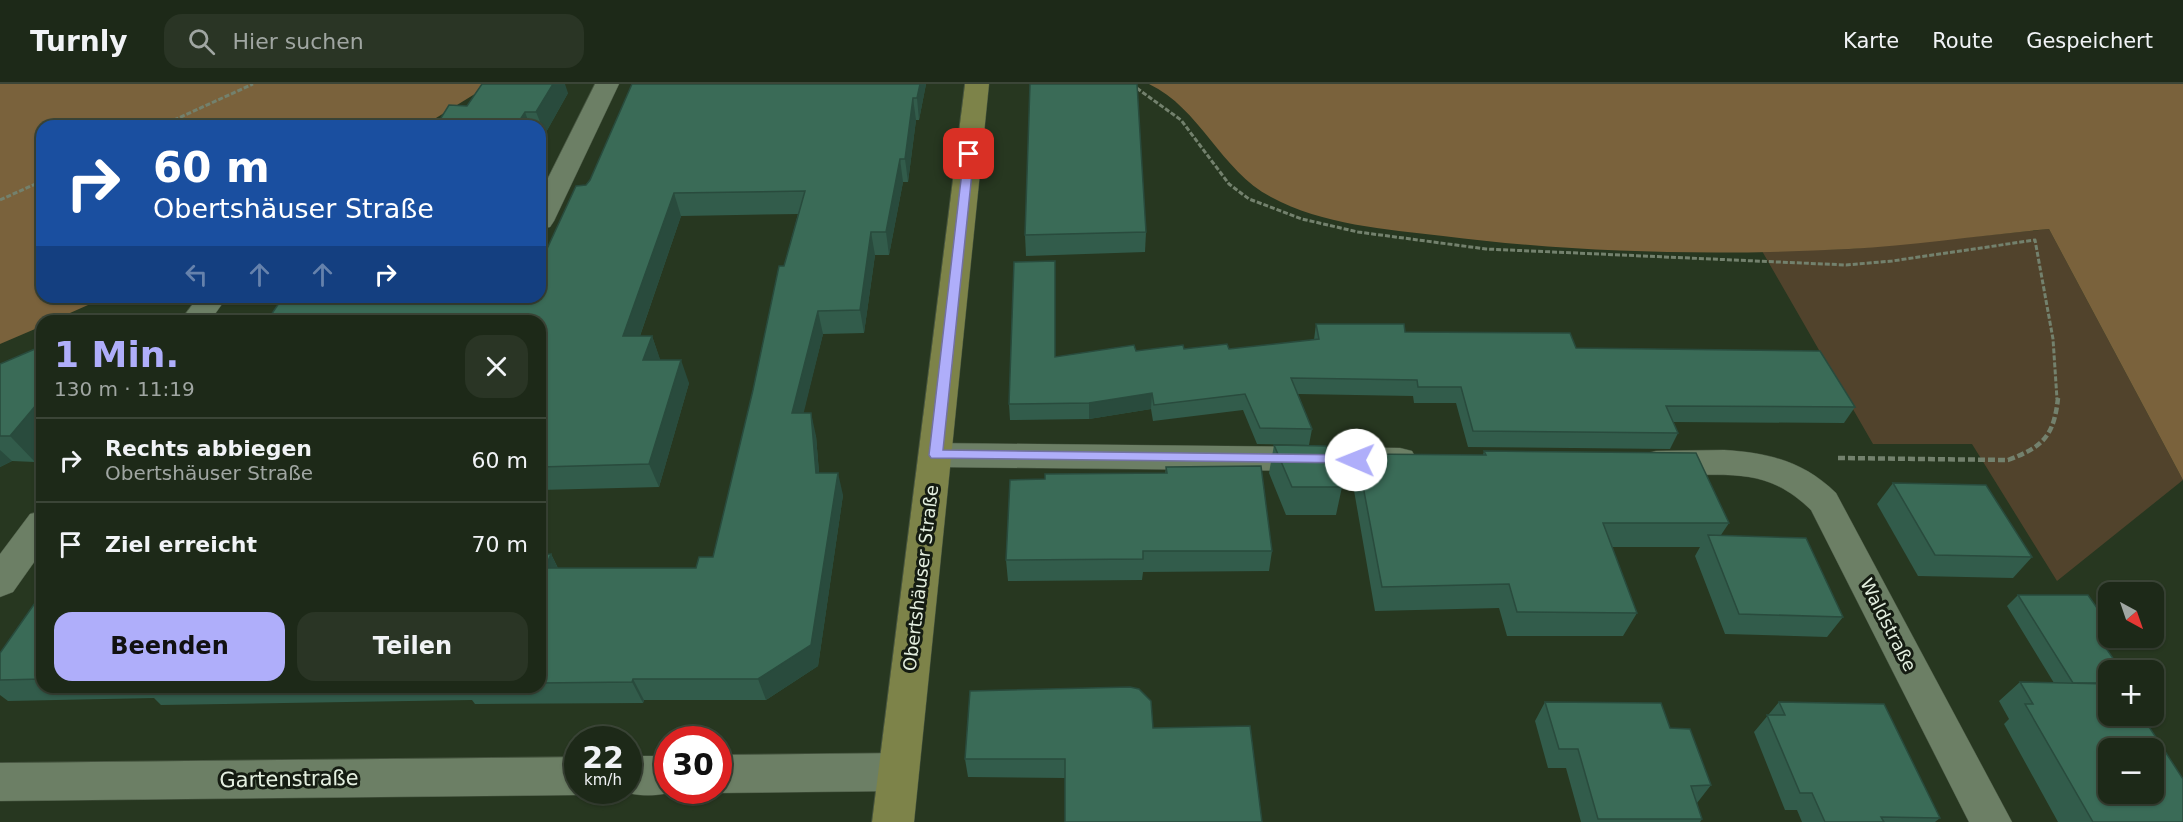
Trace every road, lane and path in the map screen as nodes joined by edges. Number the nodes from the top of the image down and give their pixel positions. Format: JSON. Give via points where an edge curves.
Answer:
{"nodes":[{"id":1,"x":253,"y":84,"type":"edge"},
{"id":2,"x":607,"y":84,"type":"edge"},
{"id":3,"x":977,"y":84,"type":"edge"},
{"id":4,"x":1131,"y":84,"type":"edge"},
{"id":5,"x":174,"y":120,"type":"edge"},
{"id":6,"x":36,"y":184,"type":"edge"},
{"id":7,"x":0,"y":200,"type":"edge"},
{"id":8,"x":546,"y":209,"type":"edge"},
{"id":9,"x":936,"y":455,"type":"junction"},
{"id":10,"x":1828,"y":457,"type":"dead end"},
{"id":11,"x":1433,"y":460,"type":"edge"},
{"id":12,"x":1623,"y":463,"type":"edge"},
{"id":13,"x":36,"y":532,"type":"edge"},
{"id":14,"x":0,"y":582,"type":"edge"},
{"id":15,"x":897,"y":772,"type":"junction"},
{"id":16,"x":732,"y":774,"type":"edge"},
{"id":17,"x":564,"y":776,"type":"edge"},
{"id":18,"x":0,"y":782,"type":"edge"},
{"id":19,"x":893,"y":822,"type":"edge"},
{"id":20,"x":1991,"y":822,"type":"edge"}],
"edges":[{"from":1,"to":5,"type":"path"},
{"from":2,"to":8,"type":"street"},
{"from":3,"to":9,"type":"main road","name":"Obertshäuser Straße"},
{"from":4,"to":10,"type":"path","via":[[1181,120],[1229,184],[1249,199],[1302,219],[1358,232],[1486,249],[1846,265],[2035,240],[2056,364],[2058,400],[2052,430],[2046,439],[2008,460]]},
{"from":6,"to":7,"type":"path"},
{"from":9,"to":11,"type":"street"},
{"from":9,"to":15,"type":"main road","name":"Obertshäuser Straße"},
{"from":12,"to":20,"type":"street","name":"Waldstraße","via":[[1754,464],[1778,469],[1814,489]]},
{"from":13,"to":14,"type":"street"},
{"from":15,"to":16,"type":"street"},
{"from":15,"to":19,"type":"main road","name":"Obertshäuser Straße"},
{"from":17,"to":18,"type":"street","name":"Gartenstraße"}]}
